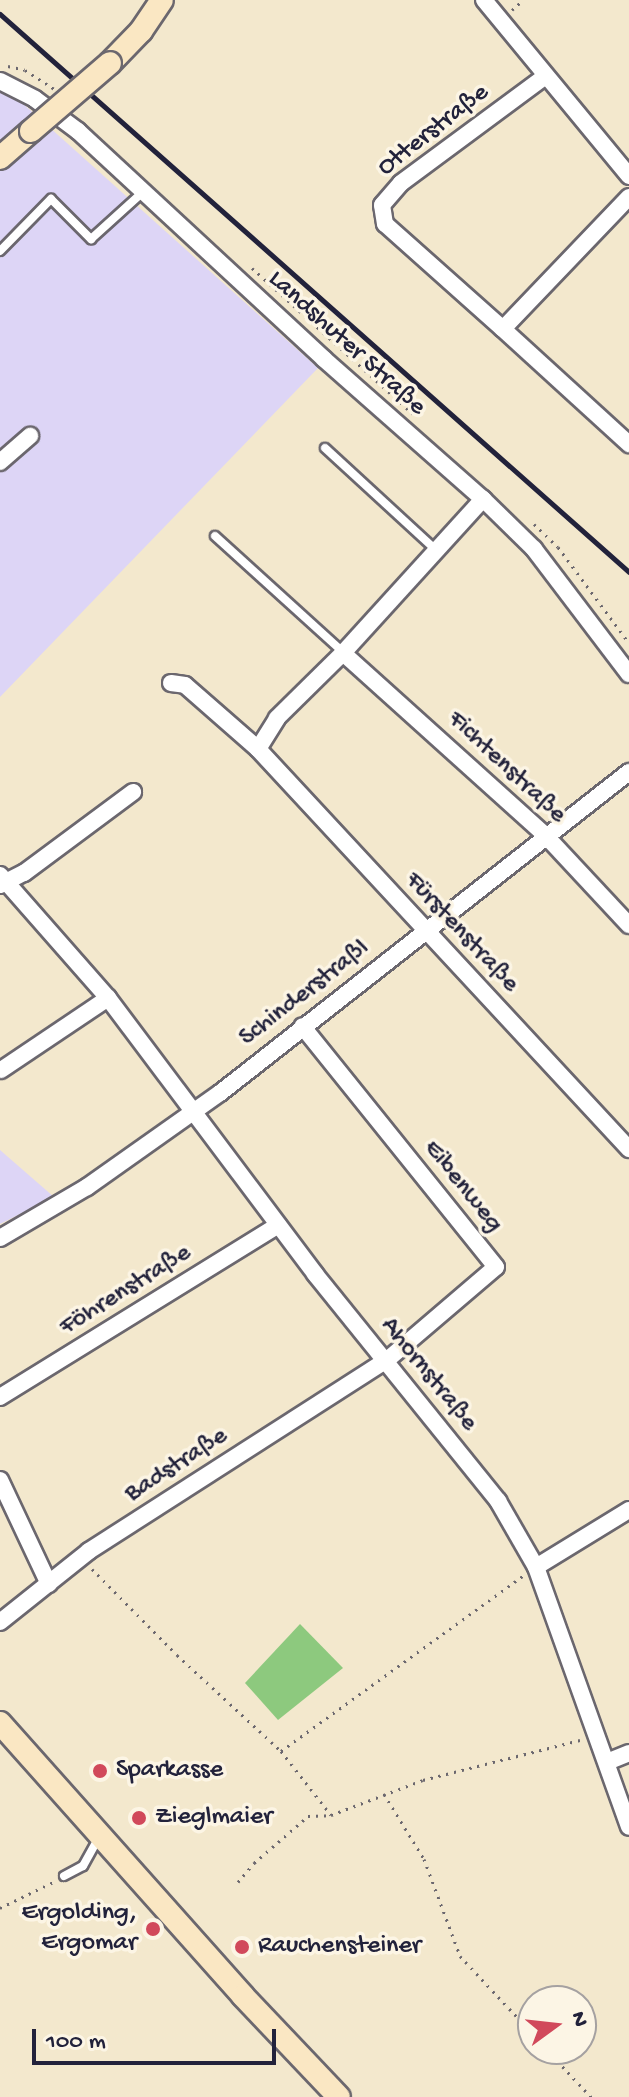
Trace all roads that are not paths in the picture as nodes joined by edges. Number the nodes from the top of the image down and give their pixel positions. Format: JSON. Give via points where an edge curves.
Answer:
{"nodes":[{"id":1,"x":162,"y":0,"type":"edge"},
{"id":2,"x":484,"y":0,"type":"edge"},
{"id":3,"x":544,"y":77,"type":"junction"},
{"id":4,"x":0,"y":81,"type":"edge"},
{"id":5,"x":0,"y":158,"type":"edge"},
{"id":6,"x":629,"y":176,"type":"edge"},
{"id":7,"x":144,"y":192,"type":"junction"},
{"id":8,"x":629,"y":197,"type":"edge"},
{"id":9,"x":0,"y":251,"type":"edge"},
{"id":10,"x":503,"y":329,"type":"junction"},
{"id":11,"x":30,"y":436,"type":"dead end"},
{"id":12,"x":629,"y":444,"type":"edge"},
{"id":13,"x":325,"y":448,"type":"dead end"},
{"id":14,"x":0,"y":462,"type":"edge"},
{"id":15,"x":483,"y":499,"type":"junction"},
{"id":16,"x":215,"y":536,"type":"dead end"},
{"id":17,"x":436,"y":550,"type":"junction"},
{"id":18,"x":343,"y":653,"type":"junction"},
{"id":19,"x":629,"y":674,"type":"edge"},
{"id":20,"x":171,"y":683,"type":"dead end"},
{"id":21,"x":258,"y":749,"type":"junction"},
{"id":22,"x":629,"y":772,"type":"edge"},
{"id":23,"x":133,"y":792,"type":"dead end"},
{"id":24,"x":545,"y":835,"type":"junction"},
{"id":25,"x":2,"y":881,"type":"edge"},
{"id":26,"x":629,"y":925,"type":"edge"},
{"id":27,"x":427,"y":931,"type":"junction"},
{"id":28,"x":108,"y":998,"type":"junction"},
{"id":29,"x":302,"y":1026,"type":"junction"},
{"id":30,"x":1,"y":1070,"type":"edge"},
{"id":31,"x":192,"y":1112,"type":"junction"},
{"id":32,"x":629,"y":1149,"type":"edge"},
{"id":33,"x":278,"y":1225,"type":"junction"},
{"id":34,"x":0,"y":1238,"type":"edge"},
{"id":35,"x":387,"y":1360,"type":"junction"},
{"id":36,"x":0,"y":1397,"type":"edge"},
{"id":37,"x":0,"y":1480,"type":"edge"},
{"id":38,"x":629,"y":1510,"type":"edge"},
{"id":39,"x":536,"y":1567,"type":"junction"},
{"id":40,"x":49,"y":1584,"type":"junction"},
{"id":41,"x":0,"y":1622,"type":"edge"},
{"id":42,"x":0,"y":1723,"type":"edge"},
{"id":43,"x":629,"y":1753,"type":"edge"},
{"id":44,"x":607,"y":1762,"type":"junction"},
{"id":45,"x":629,"y":1827,"type":"edge"},
{"id":46,"x":99,"y":1837,"type":"junction"},
{"id":47,"x":64,"y":1876,"type":"road end"},
{"id":48,"x":339,"y":2097,"type":"edge"}],
"edges":[{"from":1,"to":5,"type":"street","bridge":true,"via":[[110,63]]},
{"from":2,"to":3,"type":"street"},
{"from":3,"to":6,"type":"street"},
{"from":3,"to":10,"type":"street","name":"Otterstraße","via":[[401,183],[382,205],[385,224]]},
{"from":4,"to":7,"type":"street","name":"Landshuter Straße","via":[[78,131]]},
{"from":7,"to":9,"type":"lane","via":[[91,239],[51,199]]},
{"from":7,"to":15,"type":"street","name":"Landshuter Straße"},
{"from":8,"to":10,"type":"street"},
{"from":10,"to":12,"type":"street"},
{"from":11,"to":14,"type":"street"},
{"from":13,"to":17,"type":"lane"},
{"from":15,"to":17,"type":"street"},
{"from":15,"to":19,"type":"street","name":"Landshuter Straße","via":[[544,561]]},
{"from":16,"to":18,"type":"lane"},
{"from":17,"to":18,"type":"street"},
{"from":18,"to":21,"type":"street","via":[[277,718]]},
{"from":18,"to":24,"type":"street","name":"Fichtenstraße"},
{"from":20,"to":21,"type":"street","name":"Fürstenstraße","via":[[185,685]]},
{"from":21,"to":27,"type":"street","name":"Fürstenstraße"},
{"from":22,"to":24,"type":"street","name":"Schinderstraßl"},
{"from":23,"to":25,"type":"street","name":"Ahornstraße","via":[[24,873]]},
{"from":24,"to":26,"type":"street","name":"Fichtenstraße"},
{"from":24,"to":27,"type":"street","name":"Schinderstraßl"},
{"from":25,"to":28,"type":"street","name":"Ahornstraße"},
{"from":27,"to":29,"type":"street","name":"Schinderstraßl"},
{"from":27,"to":32,"type":"street","name":"Fürstenstraße"},
{"from":28,"to":30,"type":"street"},
{"from":28,"to":31,"type":"street","name":"Ahornstraße"},
{"from":29,"to":31,"type":"street","name":"Schinderstraßl"},
{"from":29,"to":35,"type":"street","name":"Eibenweg","via":[[496,1267]]},
{"from":31,"to":33,"type":"street","name":"Ahornstraße"},
{"from":31,"to":34,"type":"street","name":"Schinderstraßl","via":[[87,1187]]},
{"from":33,"to":35,"type":"street","name":"Ahornstraße"},
{"from":33,"to":36,"type":"street","name":"Föhrenstraße"},
{"from":35,"to":39,"type":"street","name":"Ahornstraße","via":[[498,1501]]},
{"from":35,"to":40,"type":"street","name":"Badstraße","via":[[81,1557]]},
{"from":37,"to":40,"type":"street"},
{"from":38,"to":39,"type":"street"},
{"from":39,"to":44,"type":"street","name":"Ahornstraße"},
{"from":40,"to":41,"type":"street","name":"Badstraße"},
{"from":42,"to":46,"type":"street"},
{"from":43,"to":44,"type":"street"},
{"from":44,"to":45,"type":"street","name":"Ahornstraße"},
{"from":46,"to":47,"type":"lane","via":[[83,1866]]},
{"from":46,"to":48,"type":"street"}]}
